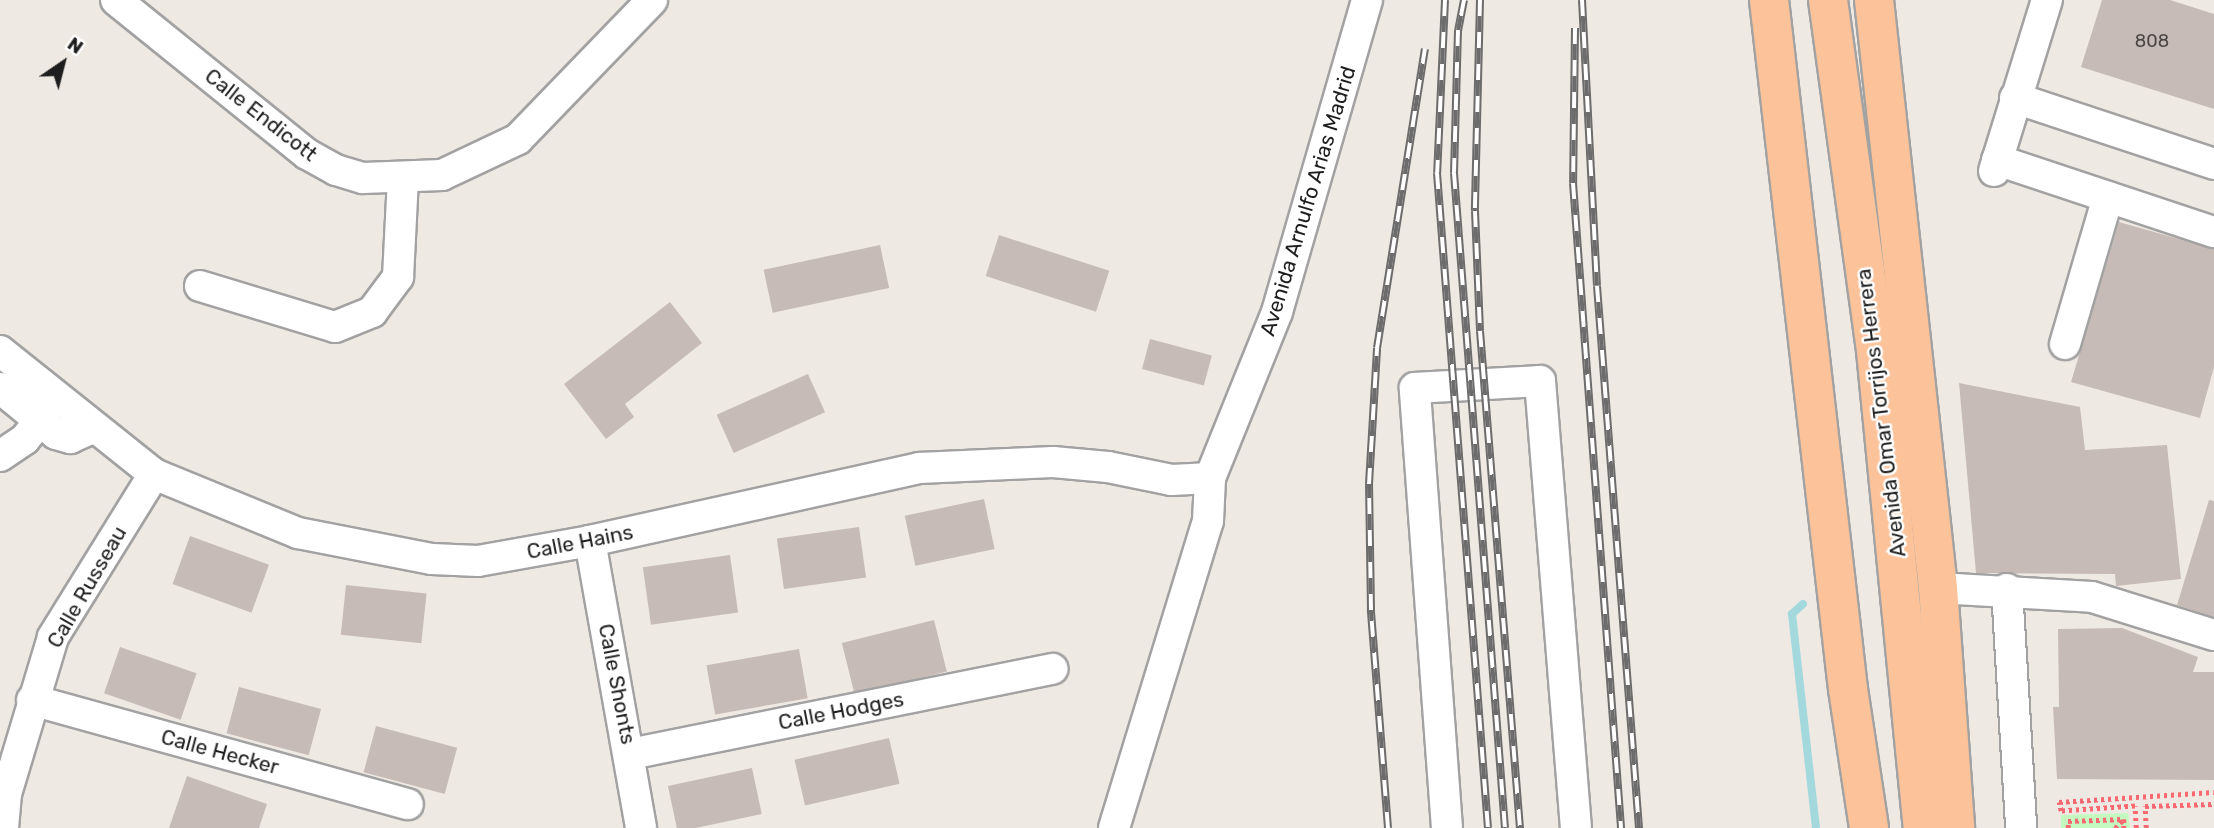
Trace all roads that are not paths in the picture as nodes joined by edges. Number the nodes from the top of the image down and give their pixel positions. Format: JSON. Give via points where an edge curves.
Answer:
{"nodes":[{"id":1,"x":116,"y":0,"type":"edge"},
{"id":2,"x":653,"y":0,"type":"edge"},
{"id":3,"x":1367,"y":0,"type":"edge"},
{"id":4,"x":2047,"y":0,"type":"edge"},
{"id":5,"x":1870,"y":7,"type":"edge"},
{"id":6,"x":1798,"y":14,"type":"edge"},
{"id":7,"x":2015,"y":99,"type":"junction"},
{"id":8,"x":2214,"y":164,"type":"edge"},
{"id":9,"x":403,"y":177,"type":"junction"},
{"id":10,"x":2108,"y":197,"type":"junction"},
{"id":11,"x":2214,"y":232,"type":"edge"},
{"id":12,"x":200,"y":286,"type":"dead end"},
{"id":13,"x":2064,"y":344,"type":"dead end"},
{"id":14,"x":0,"y":351,"type":"edge"},
{"id":15,"x":0,"y":388,"type":"edge"},
{"id":16,"x":39,"y":422,"type":"junction"},
{"id":17,"x":92,"y":428,"type":"junction"},
{"id":18,"x":0,"y":456,"type":"edge"},
{"id":19,"x":154,"y":474,"type":"junction"},
{"id":20,"x":1210,"y":478,"type":"junction"},
{"id":21,"x":590,"y":541,"type":"junction"},
{"id":22,"x":1938,"y":587,"type":"junction"},
{"id":23,"x":2007,"y":589,"type":"junction"},
{"id":24,"x":2214,"y":635,"type":"edge"},
{"id":25,"x":1053,"y":669,"type":"dead end"},
{"id":26,"x":32,"y":700,"type":"junction"},
{"id":27,"x":629,"y":754,"type":"junction"},
{"id":28,"x":3,"y":798,"type":"edge"},
{"id":29,"x":408,"y":804,"type":"dead end"},
{"id":30,"x":3,"y":828,"type":"edge"},
{"id":31,"x":641,"y":828,"type":"edge"},
{"id":32,"x":1114,"y":828,"type":"edge"},
{"id":33,"x":1447,"y":828,"type":"edge"},
{"id":34,"x":1576,"y":828,"type":"edge"},
{"id":35,"x":1871,"y":828,"type":"edge"},
{"id":36,"x":1923,"y":828,"type":"edge"},
{"id":37,"x":1955,"y":828,"type":"edge"},
{"id":38,"x":2021,"y":828,"type":"edge"}],
"edges":[{"from":1,"to":9,"type":"street","name":"Calle Endicott","via":[[307,154],[363,178]]},
{"from":2,"to":9,"type":"street","name":"Calle Endicott","via":[[518,139],[442,176]]},
{"from":3,"to":20,"type":"street","name":"Avenida Arnulfo Arias Madrid","via":[[1277,312]]},
{"from":4,"to":7,"type":"street"},
{"from":5,"to":22,"type":"main road"},
{"from":6,"to":35,"type":"main road","name":"Avenida Omar Torrijos Herrera","via":[[1852,571]]},
{"from":6,"to":36,"type":"main road","name":"Avenida Omar Torrijos Herrera","via":[[1876,351]]},
{"from":7,"to":8,"type":"street"},
{"from":7,"to":10,"type":"street","via":[[1996,165]]},
{"from":9,"to":12,"type":"street","via":[[398,277],[372,312],[335,327]]},
{"from":10,"to":11,"type":"street"},
{"from":10,"to":13,"type":"street"},
{"from":14,"to":17,"type":"street","name":"Calle Hains"},
{"from":15,"to":16,"type":"street"},
{"from":16,"to":17,"type":"street","via":[[70,438]]},
{"from":16,"to":18,"type":"street","via":[[25,439]]},
{"from":17,"to":19,"type":"street","name":"Calle Hains"},
{"from":19,"to":21,"type":"street","name":"Calle Hains","via":[[287,530],[385,553],[478,561]]},
{"from":19,"to":26,"type":"street","name":"Calle Russeau","via":[[53,637]]},
{"from":20,"to":21,"type":"street","name":"Calle Hains","via":[[1171,480],[1053,462],[919,468]]},
{"from":20,"to":32,"type":"street","name":"Avenida Arnulfo Arias Madrid","via":[[1208,521]]},
{"from":21,"to":27,"type":"street","name":"Calle Shonts"},
{"from":22,"to":23,"type":"street"},
{"from":22,"to":37,"type":"main road"},
{"from":23,"to":24,"type":"street","via":[[2092,597]]},
{"from":23,"to":38,"type":"street"},
{"from":25,"to":27,"type":"street","name":"Calle Hodges"},
{"from":26,"to":28,"type":"street","name":"Calle Russeau"},
{"from":26,"to":29,"type":"street","name":"Calle Hecker"},
{"from":27,"to":31,"type":"street","name":"Calle Shonts"},
{"from":28,"to":30,"type":"street","name":"Calle Russeau"},
{"from":33,"to":34,"type":"street","via":[[1415,388],[1540,381]]}]}
